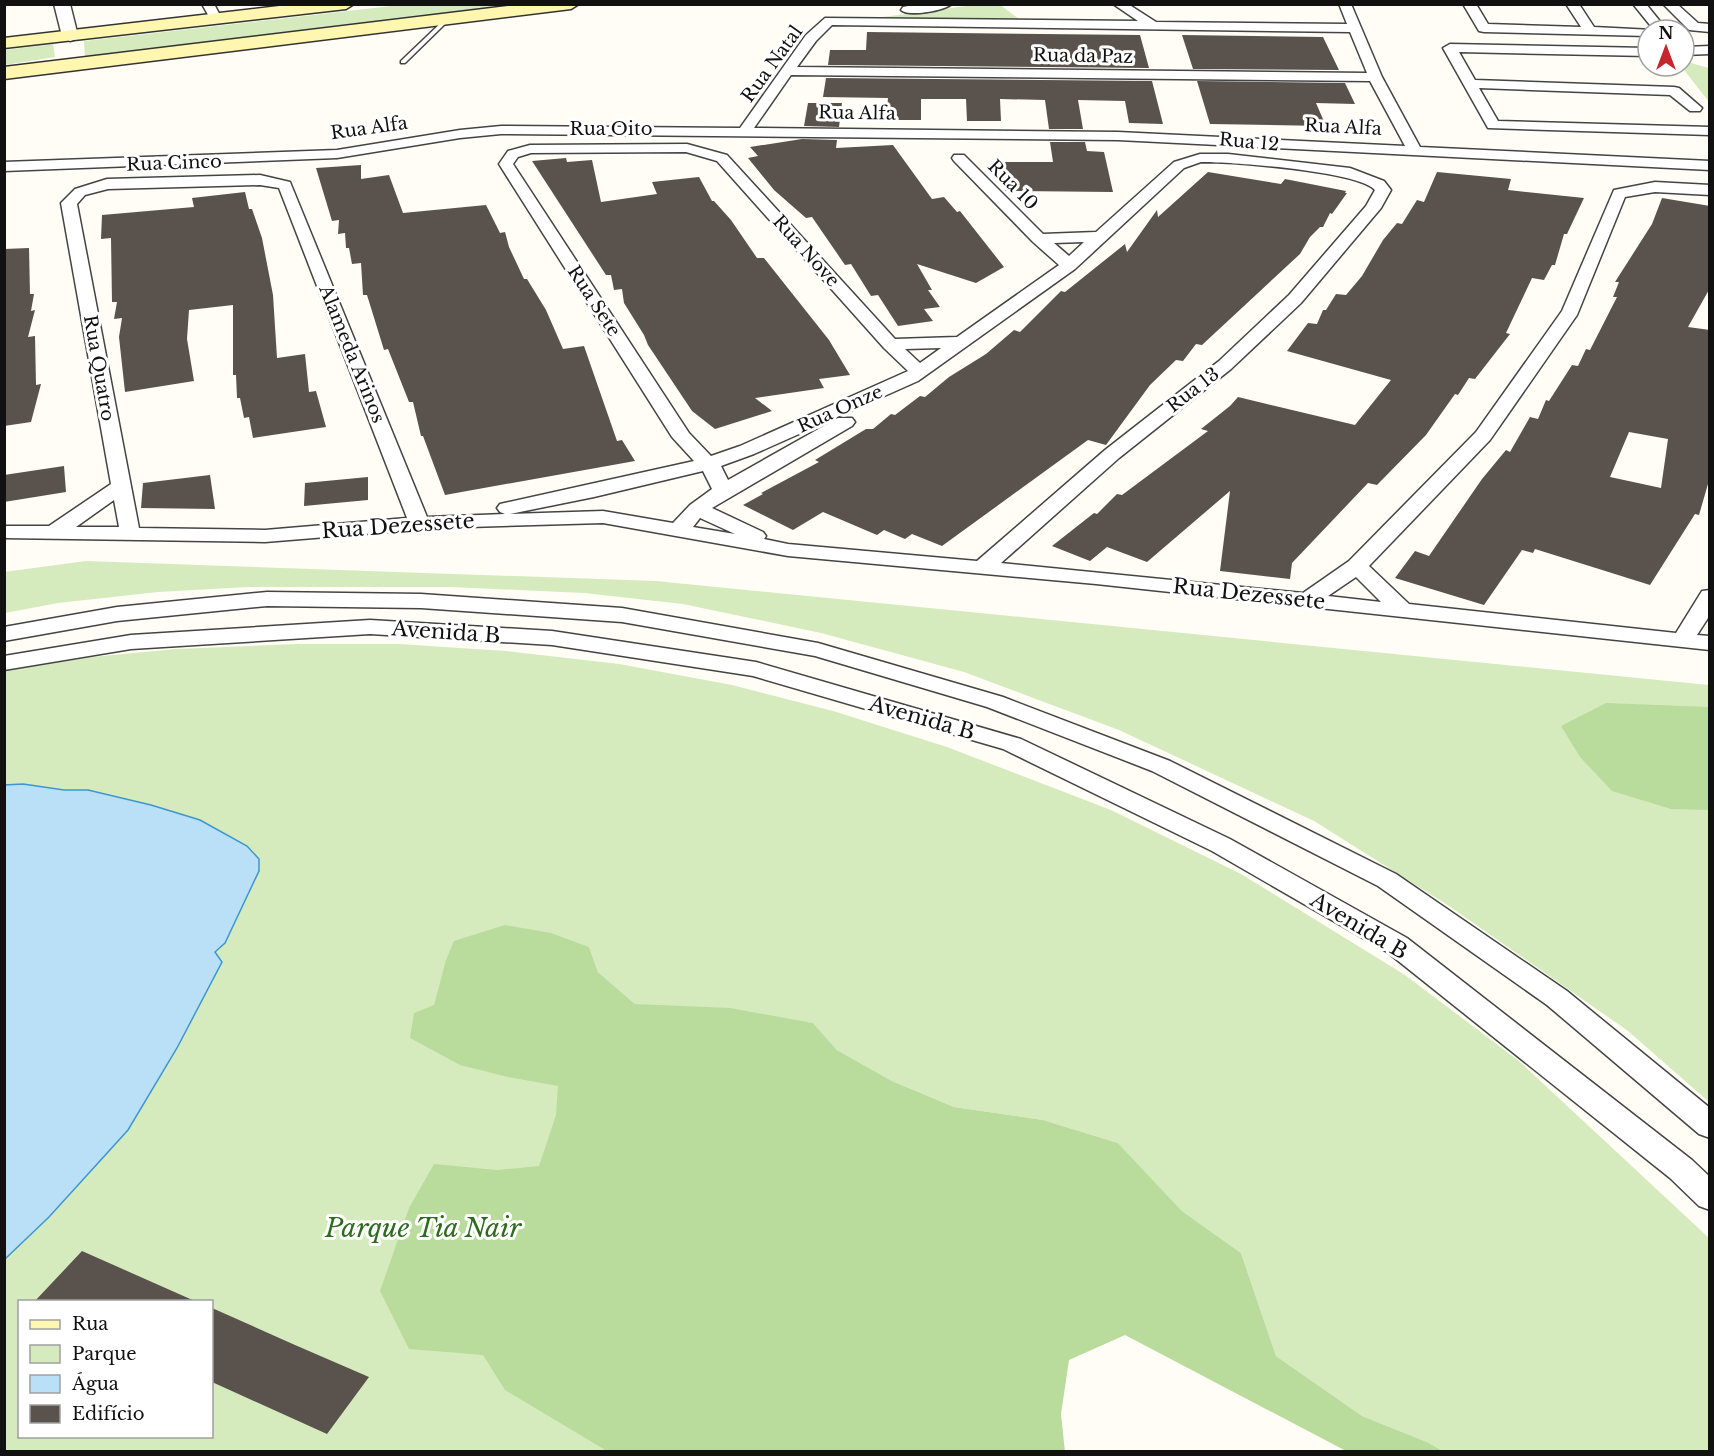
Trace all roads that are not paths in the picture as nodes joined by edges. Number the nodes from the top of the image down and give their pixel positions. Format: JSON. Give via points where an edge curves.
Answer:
{"nodes":[{"id":1,"x":62,"y":4,"type":"edge"},
{"id":2,"x":346,"y":4,"type":"edge"},
{"id":3,"x":571,"y":4,"type":"edge"},
{"id":4,"x":946,"y":4,"type":"edge"},
{"id":5,"x":1119,"y":4,"type":"edge"},
{"id":6,"x":1345,"y":4,"type":"edge"},
{"id":7,"x":1469,"y":4,"type":"edge"},
{"id":8,"x":1572,"y":4,"type":"edge"},
{"id":9,"x":1638,"y":4,"type":"edge"},
{"id":10,"x":1669,"y":4,"type":"edge"},
{"id":11,"x":212,"y":12,"type":"edge"},
{"id":12,"x":1650,"y":18,"type":"edge"},
{"id":13,"x":446,"y":20,"type":"junction"},
{"id":14,"x":829,"y":21,"type":"junction"},
{"id":15,"x":1154,"y":26,"type":"junction"},
{"id":16,"x":1710,"y":27,"type":"edge"},
{"id":17,"x":1355,"y":28,"type":"junction"},
{"id":18,"x":1590,"y":31,"type":"junction"},
{"id":19,"x":1636,"y":32,"type":"edge"},
{"id":20,"x":70,"y":36,"type":"junction"},
{"id":21,"x":4,"y":44,"type":"edge"},
{"id":22,"x":1636,"y":52,"type":"edge"},
{"id":23,"x":403,"y":62,"type":"dead end"},
{"id":24,"x":4,"y":71,"type":"edge"},
{"id":25,"x":789,"y":71,"type":"junction"},
{"id":26,"x":1376,"y":77,"type":"junction"},
{"id":27,"x":1470,"y":84,"type":"junction"},
{"id":28,"x":1695,"y":108,"type":"dead end"},
{"id":29,"x":746,"y":131,"type":"junction"},
{"id":30,"x":1710,"y":131,"type":"edge"},
{"id":31,"x":1414,"y":150,"type":"junction"},
{"id":32,"x":722,"y":158,"type":"joint"},
{"id":33,"x":959,"y":158,"type":"dead end"},
{"id":34,"x":506,"y":164,"type":"joint"},
{"id":35,"x":1179,"y":165,"type":"joint"},
{"id":36,"x":1710,"y":166,"type":"edge"},
{"id":37,"x":4,"y":167,"type":"edge"},
{"id":38,"x":285,"y":185,"type":"joint"},
{"id":39,"x":1383,"y":190,"type":"joint"},
{"id":40,"x":1710,"y":190,"type":"edge"},
{"id":41,"x":69,"y":203,"type":"joint"},
{"id":42,"x":1099,"y":237,"type":"junction"},
{"id":43,"x":1039,"y":239,"type":"junction"},
{"id":44,"x":1069,"y":265,"type":"junction"},
{"id":45,"x":961,"y":342,"type":"junction"},
{"id":46,"x":890,"y":344,"type":"junction"},
{"id":47,"x":916,"y":374,"type":"junction"},
{"id":48,"x":682,"y":437,"type":"junction"},
{"id":49,"x":747,"y":450,"type":"junction"},
{"id":50,"x":708,"y":464,"type":"junction"},
{"id":51,"x":121,"y":486,"type":"junction"},
{"id":52,"x":594,"y":491,"type":"junction"},
{"id":53,"x":723,"y":491,"type":"junction"},
{"id":54,"x":697,"y":509,"type":"junction"},
{"id":55,"x":603,"y":518,"type":"junction"},
{"id":56,"x":428,"y":523,"type":"junction"},
{"id":57,"x":678,"y":531,"type":"junction"},
{"id":58,"x":4,"y":532,"type":"edge"},
{"id":59,"x":55,"y":532,"type":"junction"},
{"id":60,"x":130,"y":533,"type":"junction"},
{"id":61,"x":788,"y":550,"type":"junction"},
{"id":62,"x":1357,"y":566,"type":"junction"},
{"id":63,"x":982,"y":568,"type":"junction"},
{"id":64,"x":1709,"y":596,"type":"edge"},
{"id":65,"x":1308,"y":600,"type":"junction"},
{"id":66,"x":1402,"y":610,"type":"junction"},
{"id":67,"x":4,"y":634,"type":"edge"},
{"id":68,"x":1683,"y":640,"type":"junction"},
{"id":69,"x":1710,"y":643,"type":"edge"},
{"id":70,"x":4,"y":663,"type":"edge"},
{"id":71,"x":1710,"y":1126,"type":"edge"},
{"id":72,"x":1710,"y":1197,"type":"edge"}],
"edges":[{"from":1,"to":20,"type":"street"},
{"from":2,"to":11,"type":"main road"},
{"from":3,"to":13,"type":"main road"},
{"from":4,"to":14,"type":"street"},
{"from":5,"to":15,"type":"street"},
{"from":6,"to":17,"type":"street"},
{"from":7,"to":18,"type":"street","via":[[1484,28]]},
{"from":8,"to":18,"type":"street"},
{"from":9,"to":12,"type":"street"},
{"from":10,"to":16,"type":"street","via":[[1694,27]]},
{"from":11,"to":20,"type":"main road"},
{"from":13,"to":23,"type":"lane"},
{"from":13,"to":24,"type":"main road"},
{"from":14,"to":15,"type":"street"},
{"from":14,"to":25,"type":"street","name":"Rua Natal"},
{"from":15,"to":17,"type":"street"},
{"from":17,"to":26,"type":"street"},
{"from":18,"to":19,"type":"street"},
{"from":20,"to":21,"type":"main road"},
{"from":20,"to":24,"type":"main road","via":[[71,52],[61,58]]},
{"from":22,"to":27,"type":"street","via":[[1450,48]]},
{"from":25,"to":26,"type":"street","name":"Rua da Paz"},
{"from":25,"to":29,"type":"street","name":"Rua Natal"},
{"from":26,"to":31,"type":"street"},
{"from":27,"to":28,"type":"street","via":[[1674,91]]},
{"from":27,"to":30,"type":"street","via":[[1493,125]]},
{"from":29,"to":31,"type":"street","name":"Rua Alfa","via":[[1118,136]]},
{"from":29,"to":37,"type":"street","name":"Rua Alfa","via":[[501,130],[338,154]]},
{"from":31,"to":36,"type":"street","name":"Rua Alfa"},
{"from":32,"to":34,"type":"street","name":"Rua Oito","via":[[687,148],[530,149],[513,154]]},
{"from":32,"to":46,"type":"street","name":"Rua Nove"},
{"from":33,"to":43,"type":"street","name":"Rua 10"},
{"from":34,"to":48,"type":"street","name":"Rua Sete"},
{"from":35,"to":39,"type":"street","name":"Rua 12","via":[[1200,158],[1228,158],[1350,173],[1379,184]]},
{"from":35,"to":42,"type":"street","name":"Rua Onze"},
{"from":38,"to":41,"type":"street","name":"Rua Cinco","via":[[260,180],[107,184],[80,192]]},
{"from":38,"to":56,"type":"street","name":"Alameda Arinos"},
{"from":39,"to":63,"type":"street","name":"Rua 13","via":[[1295,299],[1225,365],[1113,454]]},
{"from":40,"to":62,"type":"street","via":[[1655,188],[1619,193],[1571,311],[1483,436]]},
{"from":41,"to":51,"type":"street","name":"Rua Quatro"},
{"from":42,"to":43,"type":"street","name":"Rua 10"},
{"from":42,"to":44,"type":"street","name":"Rua Onze"},
{"from":43,"to":44,"type":"street","name":"Rua 10"},
{"from":44,"to":45,"type":"street","name":"Rua Onze"},
{"from":45,"to":46,"type":"street"},
{"from":45,"to":47,"type":"street","name":"Rua Onze"},
{"from":46,"to":47,"type":"street","name":"Rua Nove"},
{"from":47,"to":49,"type":"street","name":"Rua Onze"},
{"from":47,"to":53,"type":"street","via":[[871,407]]},
{"from":48,"to":49,"type":"street"},
{"from":48,"to":50,"type":"street","name":"Rua Sete"},
{"from":49,"to":50,"type":"street","name":"Rua Onze"},
{"from":50,"to":52,"type":"street","name":"Rua Onze"},
{"from":50,"to":53,"type":"street","name":"Rua Sete"},
{"from":51,"to":59,"type":"street"},
{"from":51,"to":60,"type":"street","name":"Rua Quatro"},
{"from":52,"to":55,"type":"street"},
{"from":52,"to":56,"type":"street","name":"Rua Onze"},
{"from":53,"to":54,"type":"street"},
{"from":54,"to":57,"type":"street"},
{"from":54,"to":61,"type":"street","name":"Rua Dezessete"},
{"from":55,"to":56,"type":"street","name":"Rua Dezessete"},
{"from":55,"to":57,"type":"street","name":"Rua Dezessete"},
{"from":56,"to":60,"type":"street","name":"Rua Dezessete","via":[[265,536]]},
{"from":57,"to":61,"type":"street","name":"Rua Dezessete"},
{"from":58,"to":59,"type":"street","name":"Rua Dezessete"},
{"from":59,"to":60,"type":"street","name":"Rua Dezessete"},
{"from":61,"to":63,"type":"street","name":"Rua Dezessete"},
{"from":62,"to":65,"type":"street"},
{"from":62,"to":66,"type":"street"},
{"from":63,"to":65,"type":"street","name":"Rua Dezessete"},
{"from":64,"to":68,"type":"street"},
{"from":65,"to":66,"type":"street","name":"Rua Dezessete"},
{"from":66,"to":68,"type":"street","name":"Rua Dezessete"},
{"from":67,"to":71,"type":"street","name":"Avenida B","via":[[117,614],[267,599],[421,601],[622,615],[818,650],[994,702],[1161,766],[1387,880],[1557,998]]},
{"from":68,"to":69,"type":"street","name":"Rua Dezessete"},
{"from":70,"to":72,"type":"street","name":"Avenida B","via":[[131,642],[370,627],[552,638],[756,669],[1012,744],[1221,845],[1397,945],[1681,1169]]}]}
